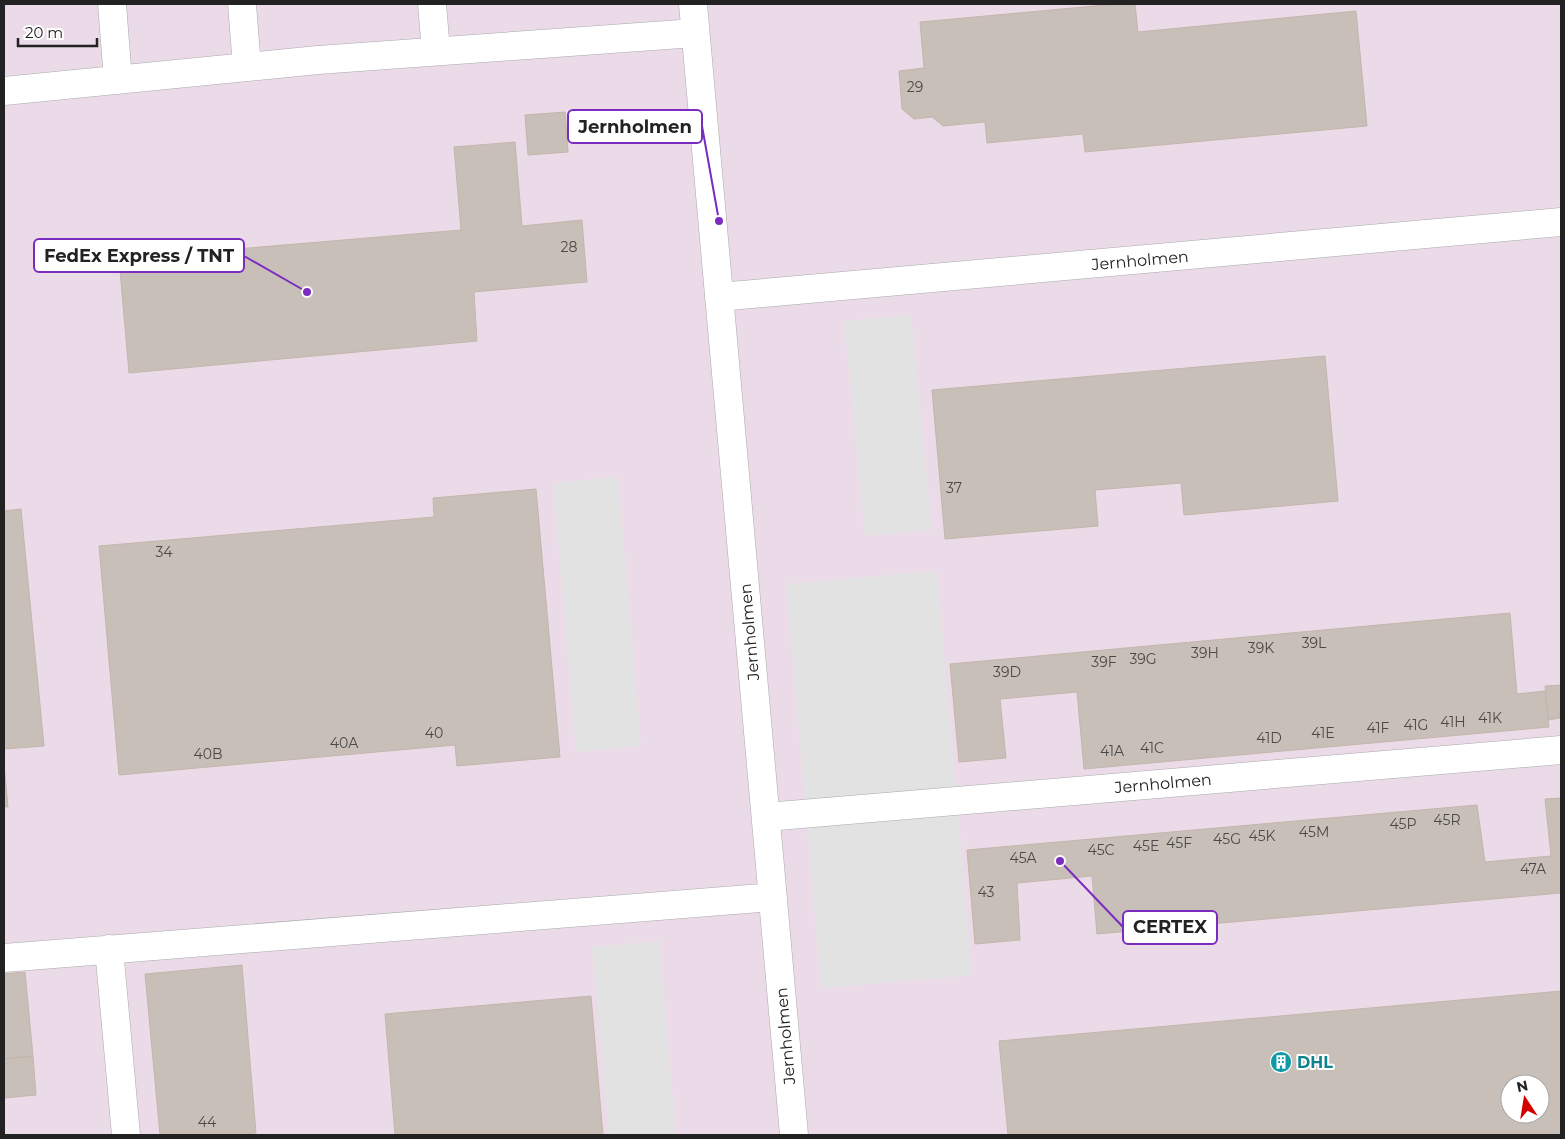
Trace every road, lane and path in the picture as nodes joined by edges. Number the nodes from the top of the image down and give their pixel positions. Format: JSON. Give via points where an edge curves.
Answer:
{"nodes":[{"id":1,"x":112,"y":4,"type":"edge"},
{"id":2,"x":242,"y":4,"type":"edge"},
{"id":3,"x":432,"y":4,"type":"edge"},
{"id":4,"x":693,"y":4,"type":"edge"},
{"id":5,"x":695,"y":32,"type":"junction"},
{"id":6,"x":436,"y":51,"type":"junction"},
{"id":7,"x":247,"y":67,"type":"junction"},
{"id":8,"x":118,"y":80,"type":"junction"},
{"id":9,"x":4,"y":91,"type":"edge"},
{"id":10,"x":1561,"y":222,"type":"edge"},
{"id":11,"x":719,"y":297,"type":"junction"},
{"id":12,"x":1561,"y":750,"type":"edge"},
{"id":13,"x":766,"y":817,"type":"junction"},
{"id":14,"x":773,"y":897,"type":"junction"},
{"id":15,"x":109,"y":949,"type":"junction"},
{"id":16,"x":4,"y":958,"type":"edge"},
{"id":17,"x":126,"y":1135,"type":"edge"},
{"id":18,"x":794,"y":1135,"type":"edge"}],
"edges":[{"from":1,"to":8,"type":"street"},
{"from":2,"to":7,"type":"street"},
{"from":3,"to":6,"type":"street"},
{"from":4,"to":5,"type":"street","name":"Jernholmen"},
{"from":5,"to":6,"type":"street"},
{"from":5,"to":11,"type":"street","name":"Jernholmen"},
{"from":6,"to":7,"type":"street"},
{"from":7,"to":8,"type":"street"},
{"from":8,"to":9,"type":"street"},
{"from":10,"to":11,"type":"street","name":"Jernholmen"},
{"from":11,"to":13,"type":"street","name":"Jernholmen"},
{"from":12,"to":13,"type":"street","name":"Jernholmen"},
{"from":13,"to":14,"type":"street","name":"Jernholmen"},
{"from":14,"to":15,"type":"street"},
{"from":14,"to":18,"type":"street","name":"Jernholmen"},
{"from":15,"to":16,"type":"street"},
{"from":15,"to":17,"type":"street"}]}
